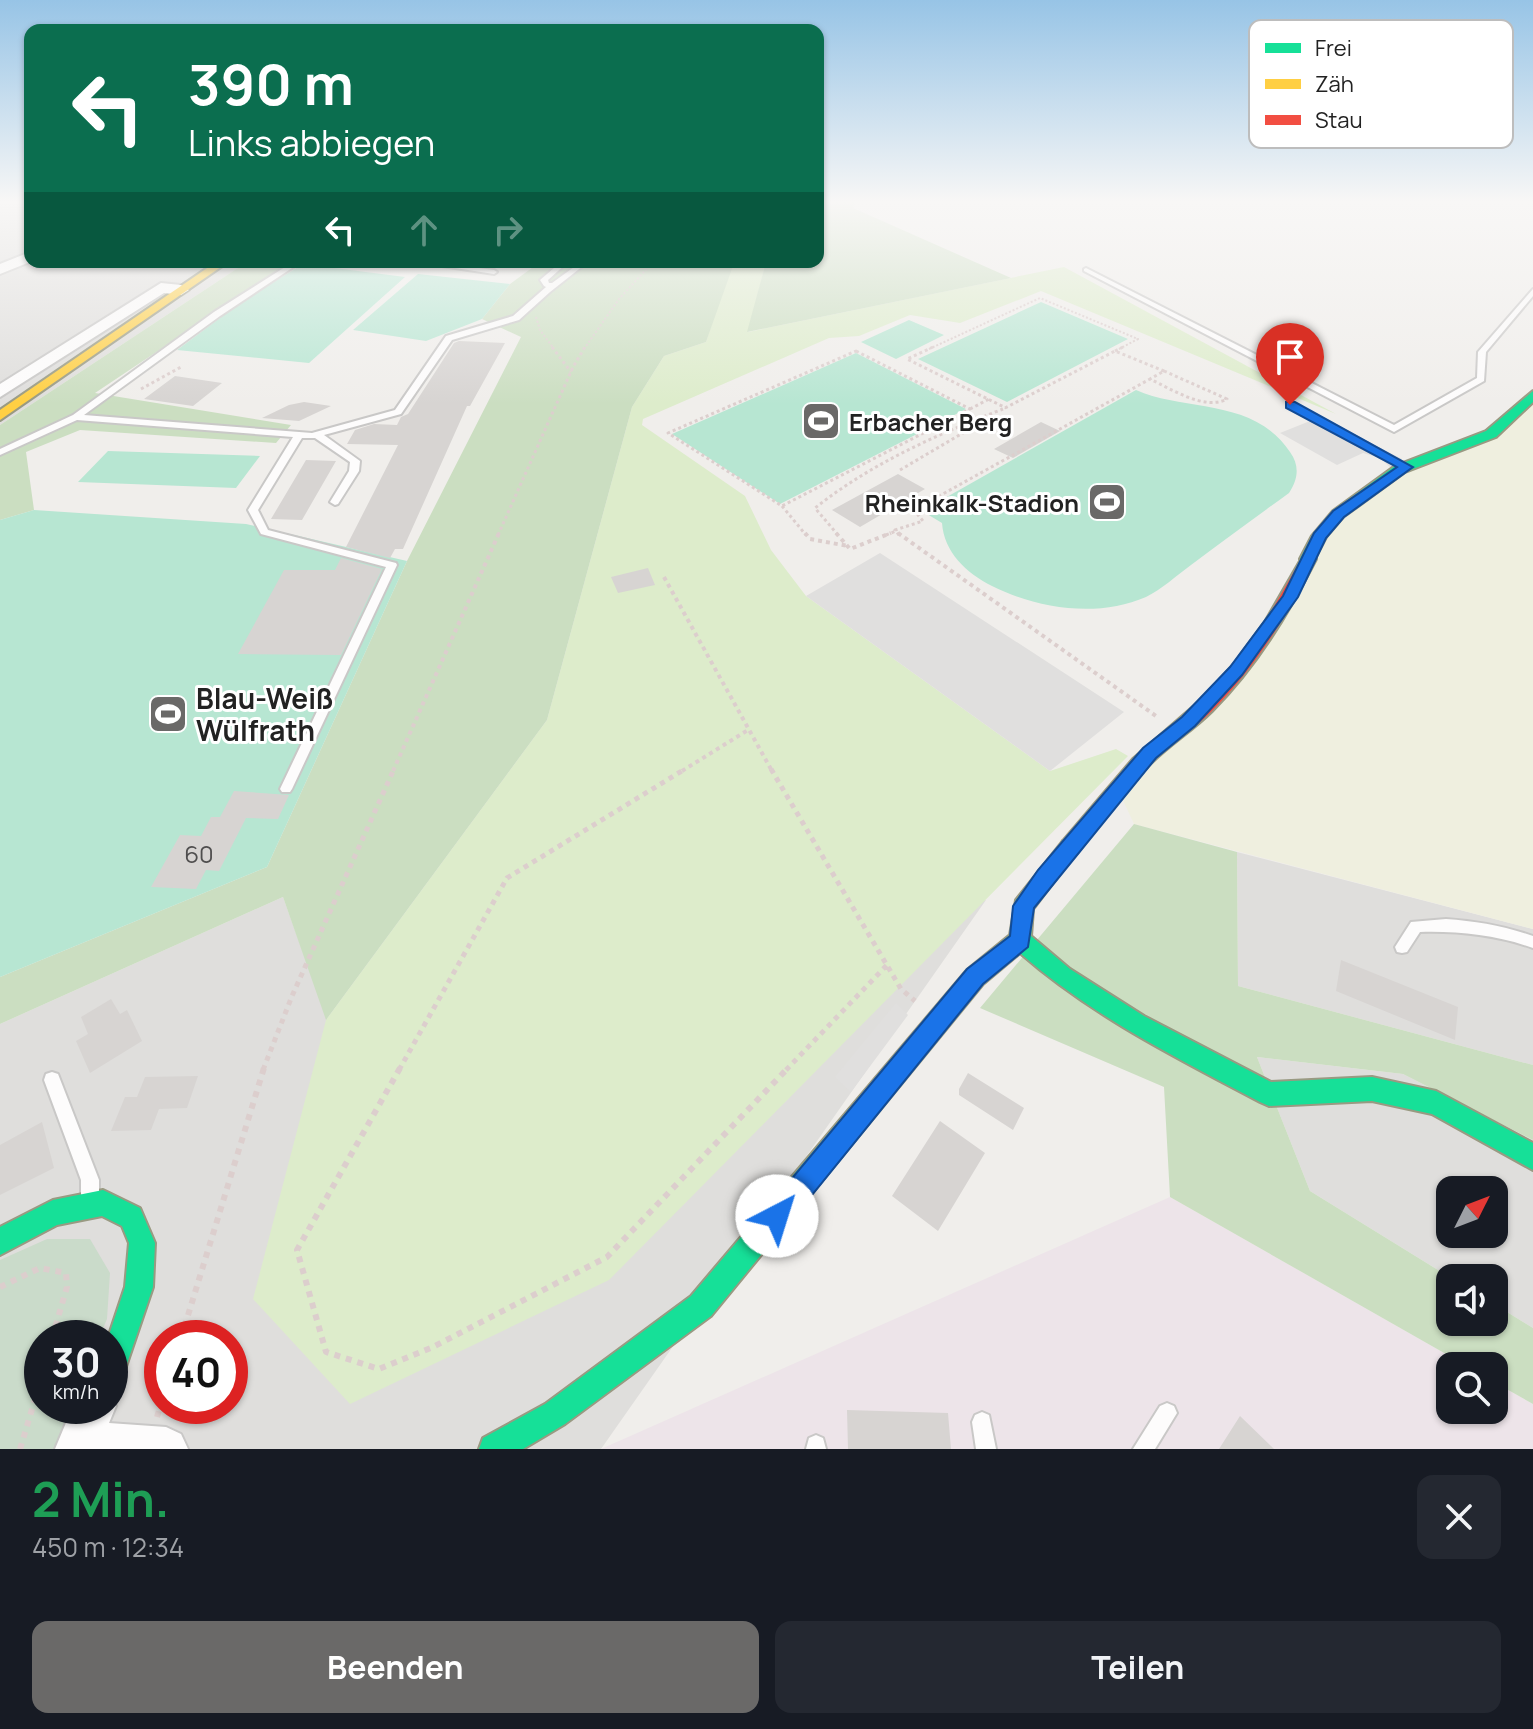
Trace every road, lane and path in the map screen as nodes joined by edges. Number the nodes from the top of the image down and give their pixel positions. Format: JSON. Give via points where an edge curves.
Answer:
{"nodes":[{"id":1,"x":213,"y":269,"type":"edge"},
{"id":2,"x":288,"y":269,"type":"edge"},
{"id":3,"x":469,"y":269,"type":"edge"},
{"id":4,"x":557,"y":269,"type":"edge"},
{"id":5,"x":576,"y":269,"type":"edge"},
{"id":6,"x":646,"y":269,"type":"edge"},
{"id":7,"x":1086,"y":270,"type":"dead end"},
{"id":8,"x":494,"y":272,"type":"dead end"},
{"id":9,"x":553,"y":285,"type":"junction"},
{"id":10,"x":181,"y":290,"type":"junction"},
{"id":11,"x":1533,"y":291,"type":"edge"},
{"id":12,"x":531,"y":304,"type":"junction"},
{"id":13,"x":1115,"y":351,"type":"junction"},
{"id":14,"x":1164,"y":371,"type":"junction"},
{"id":15,"x":571,"y":372,"type":"junction"},
{"id":16,"x":1150,"y":379,"type":"junction"},
{"id":17,"x":0,"y":392,"type":"edge"},
{"id":18,"x":1533,"y":395,"type":"edge"},
{"id":19,"x":989,"y":399,"type":"junction"},
{"id":20,"x":1290,"y":405,"type":"dead end"},
{"id":21,"x":970,"y":409,"type":"junction"},
{"id":22,"x":1004,"y":409,"type":"junction"},
{"id":23,"x":0,"y":416,"type":"edge"},
{"id":24,"x":76,"y":417,"type":"junction"},
{"id":25,"x":299,"y":435,"type":"junction"},
{"id":26,"x":317,"y":435,"type":"junction"},
{"id":27,"x":0,"y":452,"type":"edge"},
{"id":28,"x":1406,"y":467,"type":"junction"},
{"id":29,"x":900,"y":470,"type":"dead end"},
{"id":30,"x":335,"y":502,"type":"dead end"},
{"id":31,"x":782,"y":506,"type":"junction"},
{"id":32,"x":896,"y":531,"type":"junction"},
{"id":33,"x":848,"y":546,"type":"junction"},
{"id":34,"x":664,"y":577,"type":"dead end"},
{"id":35,"x":748,"y":730,"type":"junction"},
{"id":36,"x":1178,"y":731,"type":"junction"},
{"id":37,"x":286,"y":789,"type":"dead end"},
{"id":38,"x":1020,"y":940,"type":"junction"},
{"id":39,"x":1533,"y":942,"type":"edge"},
{"id":40,"x":1402,"y":947,"type":"dead end"},
{"id":41,"x":887,"y":965,"type":"junction"},
{"id":42,"x":938,"y":1020,"type":"junction"},
{"id":43,"x":52,"y":1080,"type":"dead end"},
{"id":44,"x":1533,"y":1157,"type":"edge"},
{"id":45,"x":90,"y":1206,"type":"junction"},
{"id":46,"x":0,"y":1242,"type":"edge"},
{"id":47,"x":0,"y":1287,"type":"edge"},
{"id":48,"x":57,"y":1320,"type":"edge"},
{"id":49,"x":128,"y":1320,"type":"edge"},
{"id":50,"x":186,"y":1320,"type":"edge"},
{"id":51,"x":1167,"y":1413,"type":"dead end"},
{"id":52,"x":982,"y":1422,"type":"dead end"},
{"id":53,"x":28,"y":1424,"type":"edge"},
{"id":54,"x":84,"y":1433,"type":"edge"},
{"id":55,"x":20,"y":1449,"type":"edge"},
{"id":56,"x":166,"y":1449,"type":"edge"},
{"id":57,"x":494,"y":1449,"type":"edge"},
{"id":58,"x":986,"y":1449,"type":"edge"},
{"id":59,"x":1143,"y":1449,"type":"edge"}],
"edges":[{"from":1,"to":10,"type":"street"},
{"from":2,"to":24,"type":"lane"},
{"from":3,"to":8,"type":"lane"},
{"from":4,"to":9,"type":"lane","via":[[544,280]]},
{"from":5,"to":9,"type":"lane"},
{"from":6,"to":15,"type":"path","via":[[598,324]]},
{"from":7,"to":11,"type":"lane","via":[[1394,429],[1481,379],[1482,352]]},
{"from":9,"to":12,"type":"lane"},
{"from":10,"to":17,"type":"street","via":[[161,288]]},
{"from":10,"to":23,"type":"street"},
{"from":12,"to":15,"type":"path","via":[[540,330]]},
{"from":12,"to":26,"type":"lane","via":[[516,318],[449,338],[398,412]]},
{"from":13,"to":14,"type":"path"},
{"from":13,"to":19,"type":"path","via":[[1138,339],[1040,298],[907,359]]},
{"from":13,"to":22,"type":"path"},
{"from":14,"to":16,"type":"path"},
{"from":14,"to":16,"type":"path","via":[[1227,399],[1218,404],[1197,400]]},
{"from":15,"to":50,"type":"path","via":[[292,996],[260,1078]]},
{"from":16,"to":32,"type":"path","via":[[914,510],[923,521]]},
{"from":18,"to":28,"type":"street","via":[[1491,434]]},
{"from":19,"to":21,"type":"path"},
{"from":19,"to":22,"type":"path"},
{"from":20,"to":28,"type":"lane"},
{"from":21,"to":31,"type":"path"},
{"from":21,"to":31,"type":"path","via":[[856,351],[668,433]]},
{"from":22,"to":29,"type":"path"},
{"from":22,"to":33,"type":"path","via":[[942,433],[842,484],[815,508]]},
{"from":24,"to":25,"type":"lane"},
{"from":24,"to":27,"type":"lane"},
{"from":25,"to":26,"type":"lane"},
{"from":25,"to":37,"type":"lane","via":[[253,510],[264,532],[392,565]]},
{"from":26,"to":30,"type":"lane","via":[[355,464]]},
{"from":28,"to":36,"type":"street","via":[[1338,514],[1319,536],[1268,631],[1220,691]]},
{"from":31,"to":33,"type":"path","via":[[810,539]]},
{"from":32,"to":33,"type":"path"},
{"from":32,"to":36,"type":"path"},
{"from":34,"to":35,"type":"path"},
{"from":35,"to":41,"type":"path"},
{"from":35,"to":41,"type":"path","via":[[507,878],[297,1250],[326,1352],[379,1369],[433,1347],[607,1257]]},
{"from":36,"to":38,"type":"street","via":[[1150,753],[1045,876],[1023,906]]},
{"from":38,"to":42,"type":"street","via":[[975,977]]},
{"from":38,"to":44,"type":"street","via":[[1062,976],[1136,1024],[1269,1094],[1372,1089],[1436,1103]]},
{"from":39,"to":40,"type":"lane","via":[[1453,924],[1416,926]]},
{"from":41,"to":42,"type":"path","via":[[901,989]]},
{"from":42,"to":57,"type":"street","via":[[701,1306],[555,1414]]},
{"from":43,"to":45,"type":"lane","via":[[90,1180]]},
{"from":45,"to":46,"type":"street","via":[[53,1213]]},
{"from":45,"to":49,"type":"street","via":[[103,1203],[131,1217],[142,1243],[139,1287]]},
{"from":47,"to":48,"type":"path","via":[[35,1267],[48,1265],[66,1273]]},
{"from":51,"to":59,"type":"lane"},
{"from":52,"to":58,"type":"lane"},
{"from":53,"to":55,"type":"path"},
{"from":54,"to":56,"type":"street"}]}
